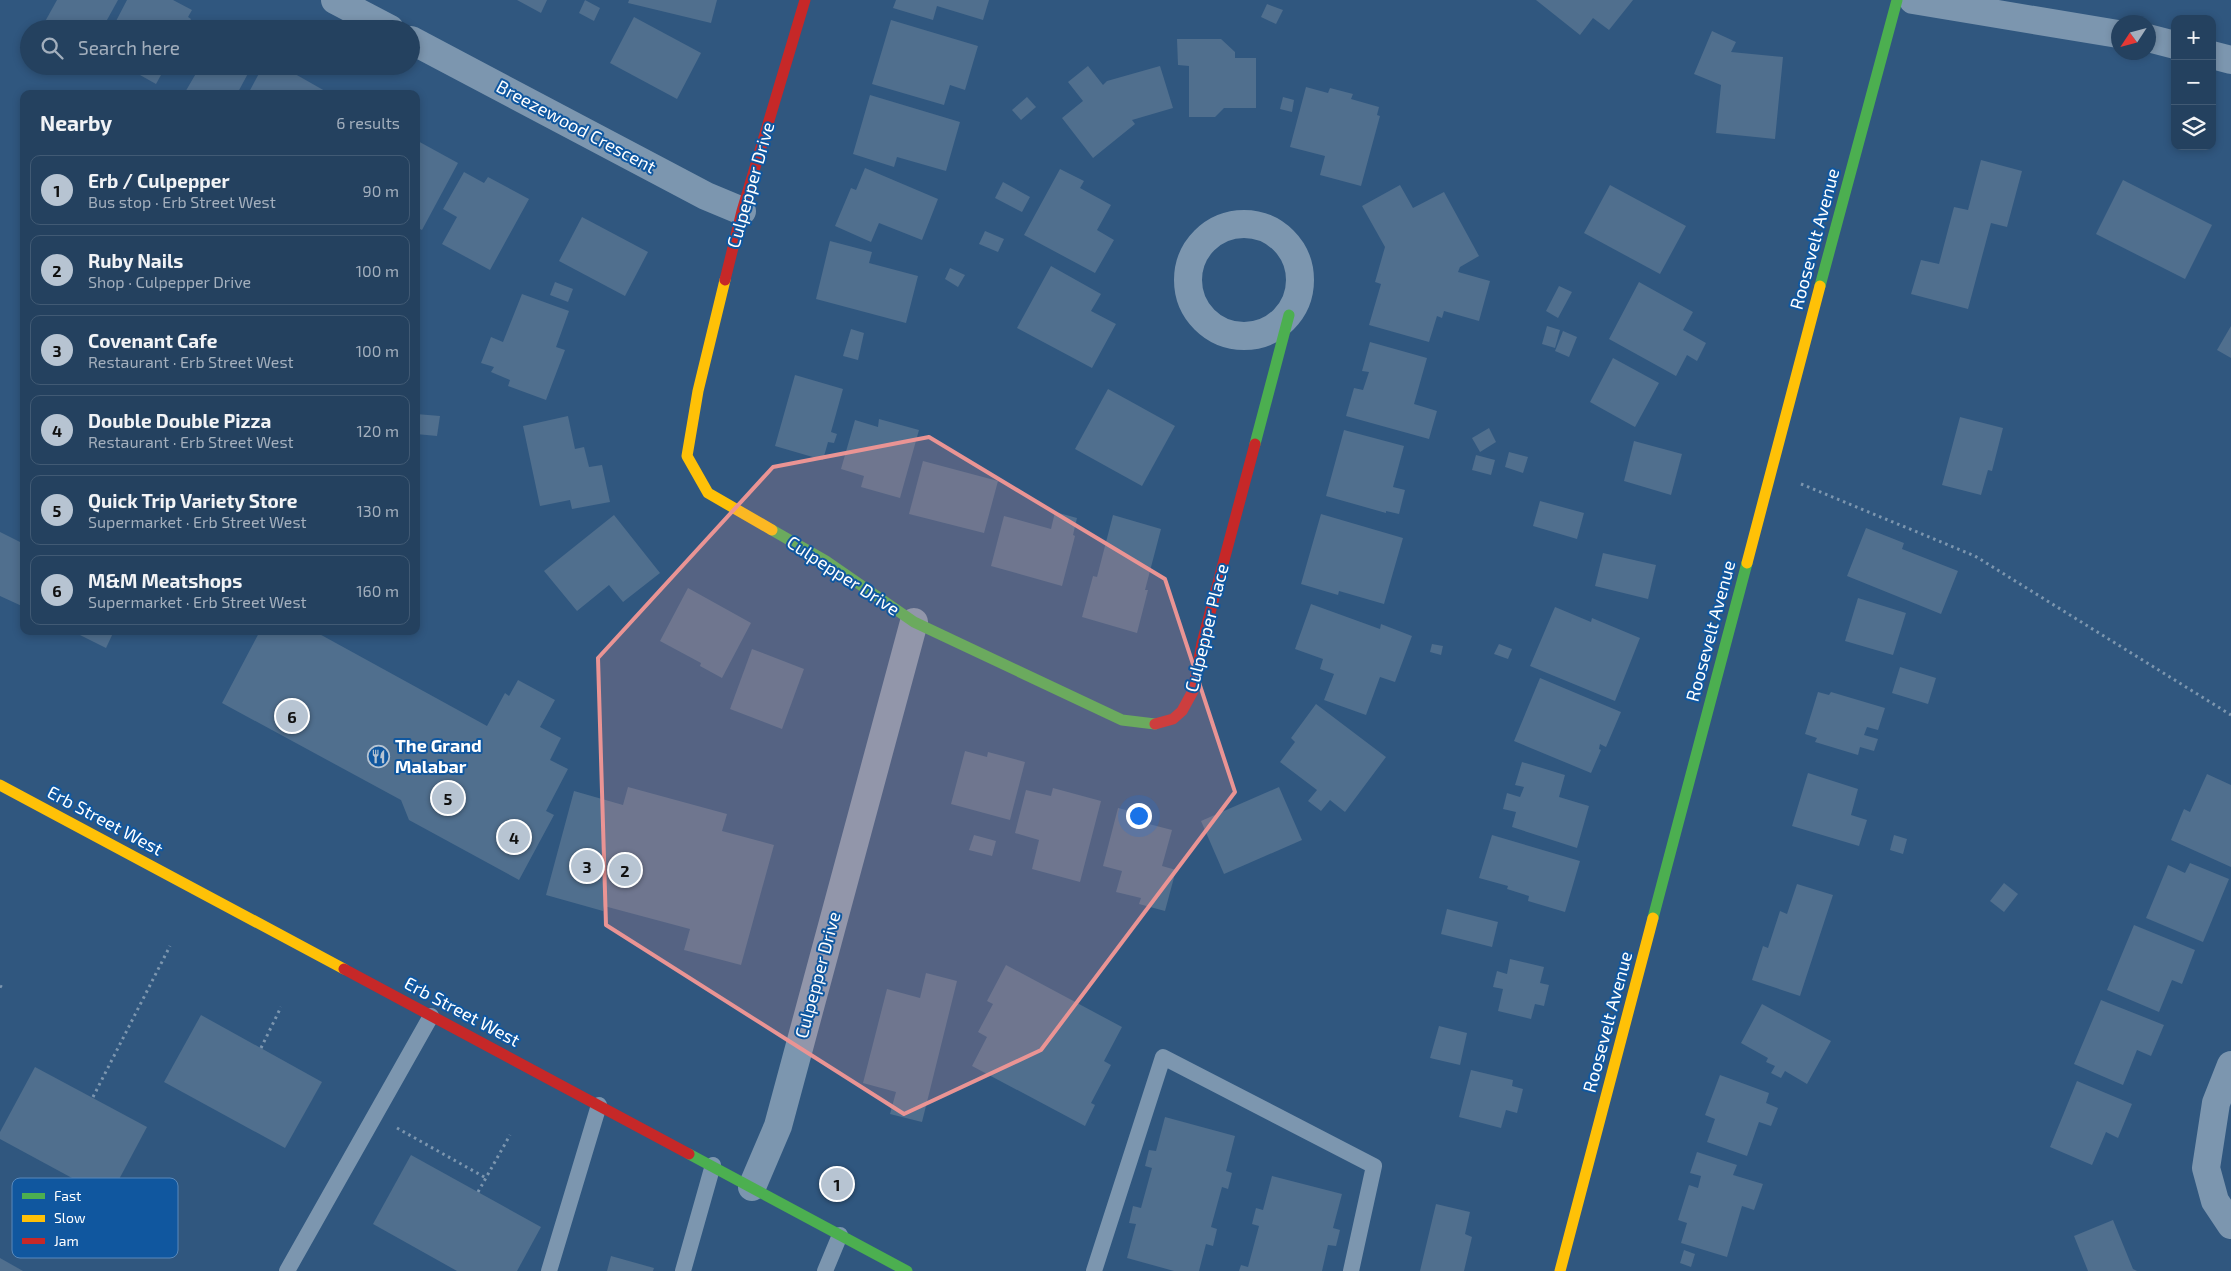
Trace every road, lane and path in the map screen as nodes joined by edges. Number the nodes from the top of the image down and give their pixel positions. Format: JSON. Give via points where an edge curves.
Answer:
{"nodes":[{"id":1,"x":335,"y":0,"type":"edge"},
{"id":2,"x":805,"y":0,"type":"edge"},
{"id":3,"x":1897,"y":0,"type":"edge"},
{"id":4,"x":1913,"y":0,"type":"edge"},
{"id":5,"x":373,"y":20,"type":"edge"},
{"id":6,"x":2111,"y":33,"type":"edge"},
{"id":7,"x":2156,"y":40,"type":"edge"},
{"id":8,"x":2171,"y":43,"type":"edge"},
{"id":9,"x":420,"y":45,"type":"edge"},
{"id":10,"x":2216,"y":56,"type":"edge"},
{"id":11,"x":2231,"y":60,"type":"edge"},
{"id":12,"x":742,"y":211,"type":"junction"},
{"id":13,"x":1289,"y":315,"type":"junction"},
{"id":14,"x":1771,"y":471,"type":"junction"},
{"id":15,"x":914,"y":622,"type":"junction"},
{"id":16,"x":2231,"y":715,"type":"edge"},
{"id":17,"x":0,"y":784,"type":"edge"},
{"id":18,"x":170,"y":946,"type":"dead end"},
{"id":19,"x":280,"y":1007,"type":"dead end"},
{"id":20,"x":430,"y":1016,"type":"junction"},
{"id":21,"x":261,"y":1048,"type":"dead end"},
{"id":22,"x":2231,"y":1065,"type":"edge"},
{"id":23,"x":93,"y":1097,"type":"dead end"},
{"id":24,"x":599,"y":1105,"type":"junction"},
{"id":25,"x":374,"y":1116,"type":"junction"},
{"id":26,"x":510,"y":1135,"type":"dead end"},
{"id":27,"x":713,"y":1166,"type":"junction"},
{"id":28,"x":486,"y":1178,"type":"junction"},
{"id":29,"x":752,"y":1187,"type":"junction"},
{"id":30,"x":478,"y":1192,"type":"dead end"},
{"id":31,"x":2231,"y":1225,"type":"edge"},
{"id":32,"x":840,"y":1235,"type":"junction"},
{"id":33,"x":899,"y":1269,"type":"edge"},
{"id":34,"x":287,"y":1271,"type":"edge"},
{"id":35,"x":549,"y":1271,"type":"edge"},
{"id":36,"x":683,"y":1271,"type":"edge"},
{"id":37,"x":825,"y":1271,"type":"edge"},
{"id":38,"x":1094,"y":1271,"type":"edge"},
{"id":39,"x":1351,"y":1271,"type":"edge"},
{"id":40,"x":1560,"y":1271,"type":"edge"}],
"edges":[{"from":1,"to":5,"type":"street"},
{"from":2,"to":12,"type":"street","name":"Culpepper Drive"},
{"from":3,"to":14,"type":"street","name":"Roosevelt Avenue"},
{"from":4,"to":6,"type":"street"},
{"from":7,"to":8,"type":"street"},
{"from":9,"to":12,"type":"street","name":"Breezewood Crescent"},
{"from":10,"to":11,"type":"street"},
{"from":12,"to":15,"type":"street","name":"Culpepper Drive","via":[[698,391],[687,456],[708,493],[826,560]]},
{"from":13,"to":13,"type":"street","name":"Culpepper Place","via":[[1300,291],[1300,271],[1288,244],[1279,236],[1247,223],[1226,226],[1196,250],[1188,275],[1190,295],[1198,312],[1212,326],[1234,336],[1254,336],[1266,333]]},
{"from":13,"to":15,"type":"street","name":"Culpepper Place","via":[[1202,643],[1197,681],[1184,711],[1160,724],[1122,720]]},
{"from":14,"to":16,"type":"path","via":[[1975,556]]},
{"from":14,"to":40,"type":"street","name":"Roosevelt Avenue"},
{"from":15,"to":29,"type":"street","name":"Culpepper Drive","via":[[778,1126]]},
{"from":17,"to":20,"type":"street","name":"Erb Street West"},
{"from":18,"to":23,"type":"path"},
{"from":19,"to":21,"type":"path"},
{"from":20,"to":24,"type":"street","name":"Erb Street West"},
{"from":20,"to":25,"type":"lane"},
{"from":22,"to":31,"type":"street","via":[[2216,1103],[2206,1168],[2215,1201]]},
{"from":24,"to":27,"type":"street","name":"Erb Street West"},
{"from":24,"to":35,"type":"lane"},
{"from":25,"to":28,"type":"path"},
{"from":25,"to":34,"type":"lane"},
{"from":26,"to":28,"type":"path"},
{"from":27,"to":29,"type":"street","name":"Erb Street West"},
{"from":27,"to":36,"type":"lane"},
{"from":28,"to":30,"type":"path"},
{"from":29,"to":32,"type":"street","name":"Erb Street West"},
{"from":32,"to":33,"type":"street","name":"Erb Street West"},
{"from":32,"to":37,"type":"lane"},
{"from":38,"to":39,"type":"lane","via":[[1164,1057],[1374,1166]]}]}
